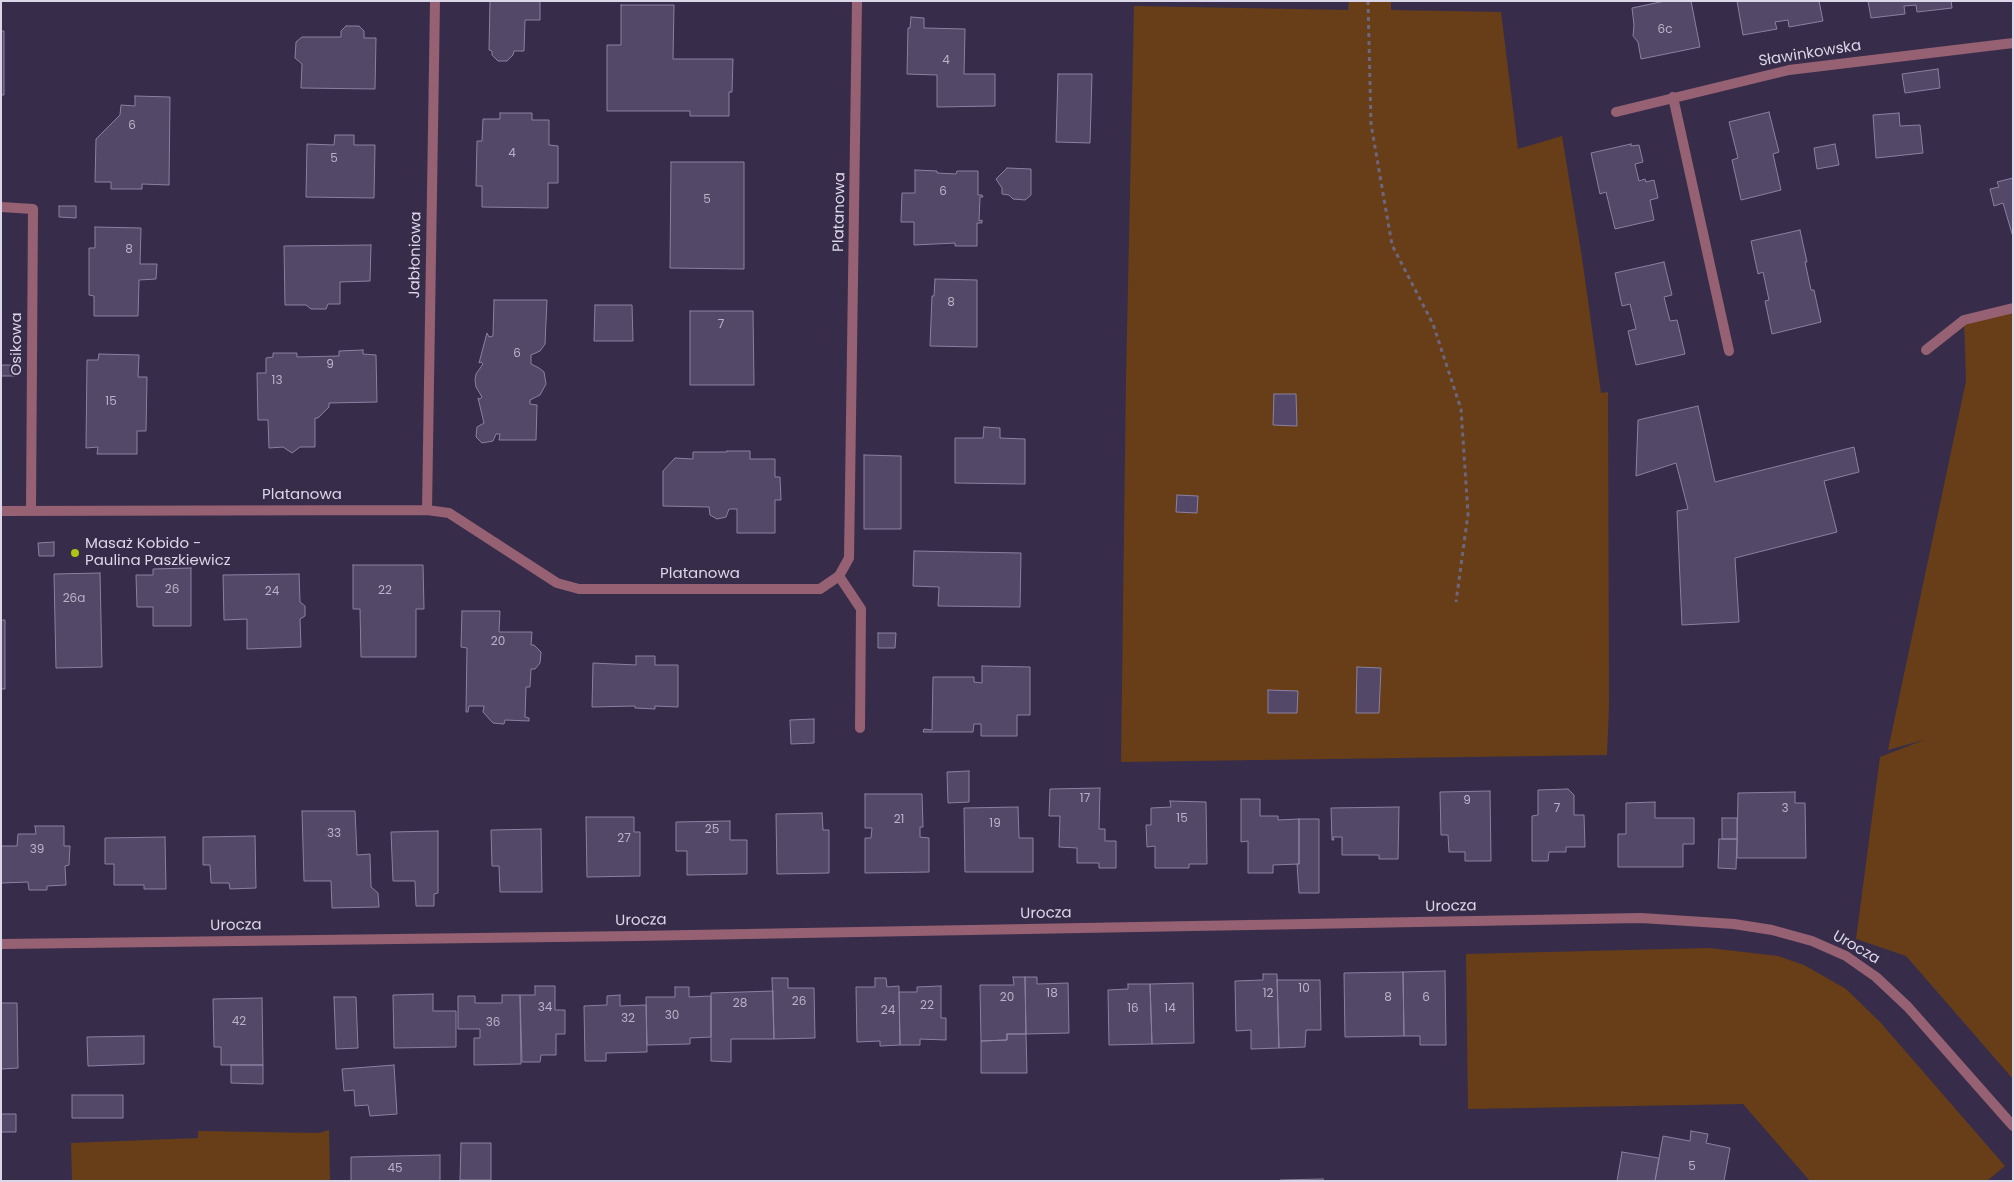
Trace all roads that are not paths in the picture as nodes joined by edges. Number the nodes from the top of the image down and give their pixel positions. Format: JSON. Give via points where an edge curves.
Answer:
{"nodes":[{"id":1,"x":435,"y":1,"type":"edge"},
{"id":2,"x":857,"y":1,"type":"edge"},
{"id":3,"x":2013,"y":43,"type":"edge"},
{"id":4,"x":1673,"y":97,"type":"junction"},
{"id":5,"x":1616,"y":112,"type":"dead end"},
{"id":6,"x":1,"y":207,"type":"edge"},
{"id":7,"x":2013,"y":308,"type":"edge"},
{"id":8,"x":1926,"y":350,"type":"dead end"},
{"id":9,"x":1729,"y":351,"type":"dead end"},
{"id":10,"x":31,"y":510,"type":"junction"},
{"id":11,"x":427,"y":510,"type":"junction"},
{"id":12,"x":1,"y":511,"type":"edge"},
{"id":13,"x":839,"y":576,"type":"junction"},
{"id":14,"x":860,"y":728,"type":"dead end"},
{"id":15,"x":1,"y":944,"type":"edge"},
{"id":16,"x":2013,"y":1126,"type":"edge"}],
"edges":[{"from":1,"to":11,"type":"street","name":"Jabłoniowa"},
{"from":2,"to":13,"type":"street","name":"Platanowa","via":[[849,558]]},
{"from":3,"to":4,"type":"street","name":"Sławinkowska","via":[[1790,70]]},
{"from":4,"to":5,"type":"street","name":"Sławinkowska"},
{"from":4,"to":9,"type":"street"},
{"from":6,"to":10,"type":"street","name":"Osikowa","via":[[33,209]]},
{"from":7,"to":8,"type":"street","via":[[1964,320]]},
{"from":10,"to":11,"type":"street","name":"Platanowa"},
{"from":10,"to":12,"type":"street","name":"Platanowa"},
{"from":11,"to":13,"type":"street","name":"Platanowa","via":[[450,514],[557,583],[580,589],[820,589]]},
{"from":13,"to":14,"type":"street","via":[[861,609]]},
{"from":15,"to":16,"type":"street","name":"Urocza","via":[[1641,918],[1717,923],[1772,930],[1812,941],[1846,956],[1876,977],[1908,1007]]}]}
